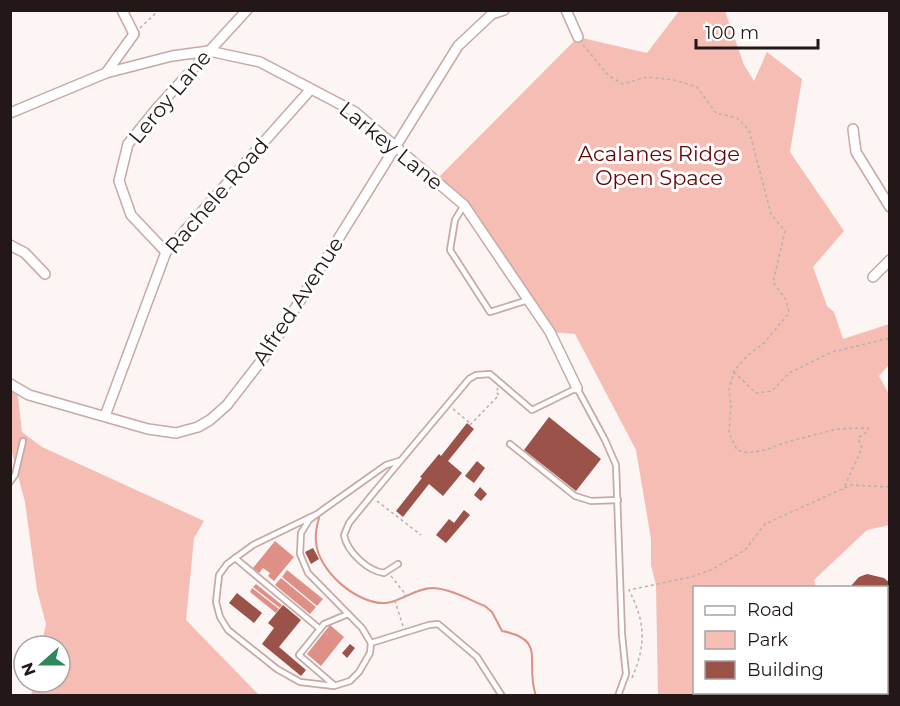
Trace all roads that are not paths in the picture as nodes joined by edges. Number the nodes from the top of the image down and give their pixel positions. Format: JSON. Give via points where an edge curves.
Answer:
{"nodes":[{"id":1,"x":122,"y":10,"type":"edge"},
{"id":2,"x":247,"y":10,"type":"edge"},
{"id":3,"x":504,"y":10,"type":"edge"},
{"id":4,"x":566,"y":10,"type":"edge"},
{"id":5,"x":578,"y":37,"type":"road end"},
{"id":6,"x":209,"y":51,"type":"junction"},
{"id":7,"x":106,"y":73,"type":"junction"},
{"id":8,"x":311,"y":88,"type":"junction"},
{"id":9,"x":10,"y":113,"type":"edge"},
{"id":10,"x":853,"y":129,"type":"dead end"},
{"id":11,"x":395,"y":148,"type":"junction"},
{"id":12,"x":464,"y":205,"type":"junction"},
{"id":13,"x":890,"y":207,"type":"edge"},
{"id":14,"x":10,"y":245,"type":"edge"},
{"id":15,"x":166,"y":252,"type":"junction"},
{"id":16,"x":890,"y":260,"type":"edge"},
{"id":17,"x":45,"y":274,"type":"dead end"},
{"id":18,"x":873,"y":277,"type":"dead end"},
{"id":19,"x":528,"y":300,"type":"junction"},
{"id":20,"x":10,"y":384,"type":"edge"},
{"id":21,"x":577,"y":388,"type":"junction"},
{"id":22,"x":105,"y":416,"type":"junction"},
{"id":23,"x":23,"y":441,"type":"dead end"},
{"id":24,"x":510,"y":444,"type":"dead end"},
{"id":25,"x":399,"y":461,"type":"junction"},
{"id":26,"x":10,"y":482,"type":"edge"},
{"id":27,"x":618,"y":500,"type":"junction"},
{"id":28,"x":317,"y":514,"type":"junction"},
{"id":29,"x":235,"y":558,"type":"junction"},
{"id":30,"x":398,"y":564,"type":"dead end"},
{"id":31,"x":348,"y":614,"type":"junction"},
{"id":32,"x":320,"y":629,"type":"junction"},
{"id":33,"x":371,"y":643,"type":"junction"},
{"id":34,"x":334,"y":686,"type":"junction"},
{"id":35,"x":502,"y":696,"type":"edge"},
{"id":36,"x":618,"y":696,"type":"edge"}],
"edges":[{"from":1,"to":7,"type":"street","via":[[134,34]]},
{"from":2,"to":6,"type":"street","name":"Leroy Lane"},
{"from":3,"to":11,"type":"street","name":"Alfred Avenue","via":[[492,14],[458,46]]},
{"from":4,"to":5,"type":"street"},
{"from":6,"to":7,"type":"street","name":"Larkey Lane"},
{"from":6,"to":8,"type":"street","name":"Larkey Lane","via":[[260,62]]},
{"from":6,"to":15,"type":"street","name":"Leroy Lane","via":[[128,144],[119,181],[130,215]]},
{"from":7,"to":9,"type":"street","name":"Larkey Lane"},
{"from":8,"to":11,"type":"street","name":"Larkey Lane","via":[[355,112]]},
{"from":8,"to":15,"type":"street","name":"Rachele Road"},
{"from":10,"to":13,"type":"street","via":[[856,152]]},
{"from":11,"to":12,"type":"street","name":"Larkey Lane"},
{"from":11,"to":22,"type":"street","name":"Alfred Avenue","via":[[268,352],[227,405],[198,427],[176,433]]},
{"from":12,"to":19,"type":"street","name":"Larkey Lane"},
{"from":12,"to":19,"type":"lane","via":[[455,220],[450,250],[490,312]]},
{"from":14,"to":17,"type":"street","via":[[25,253]]},
{"from":15,"to":22,"type":"street","name":"Rachele Road"},
{"from":16,"to":18,"type":"street"},
{"from":19,"to":21,"type":"street","name":"Larkey Lane","via":[[550,332]]},
{"from":20,"to":22,"type":"street","name":"Alfred Avenue","via":[[29,395]]},
{"from":21,"to":25,"type":"lane","via":[[532,410],[490,374],[476,375]]},
{"from":21,"to":27,"type":"lane","via":[[616,465]]},
{"from":23,"to":26,"type":"lane"},
{"from":24,"to":27,"type":"lane","via":[[574,496],[591,501]]},
{"from":25,"to":28,"type":"lane","via":[[386,465]]},
{"from":25,"to":30,"type":"lane","via":[[349,523],[344,535],[348,548],[371,569],[388,572]]},
{"from":27,"to":36,"type":"lane","via":[[626,674]]},
{"from":28,"to":29,"type":"lane"},
{"from":28,"to":31,"type":"lane","via":[[301,533],[300,554],[308,573]]},
{"from":29,"to":32,"type":"lane"},
{"from":29,"to":34,"type":"lane","via":[[219,575],[216,588],[220,617],[228,630],[300,682]]},
{"from":31,"to":32,"type":"lane"},
{"from":31,"to":33,"type":"lane"},
{"from":32,"to":34,"type":"lane","via":[[299,655]]},
{"from":33,"to":34,"type":"lane","via":[[359,672],[350,681]]},
{"from":33,"to":35,"type":"lane","via":[[433,624],[445,628],[477,657]]}]}
